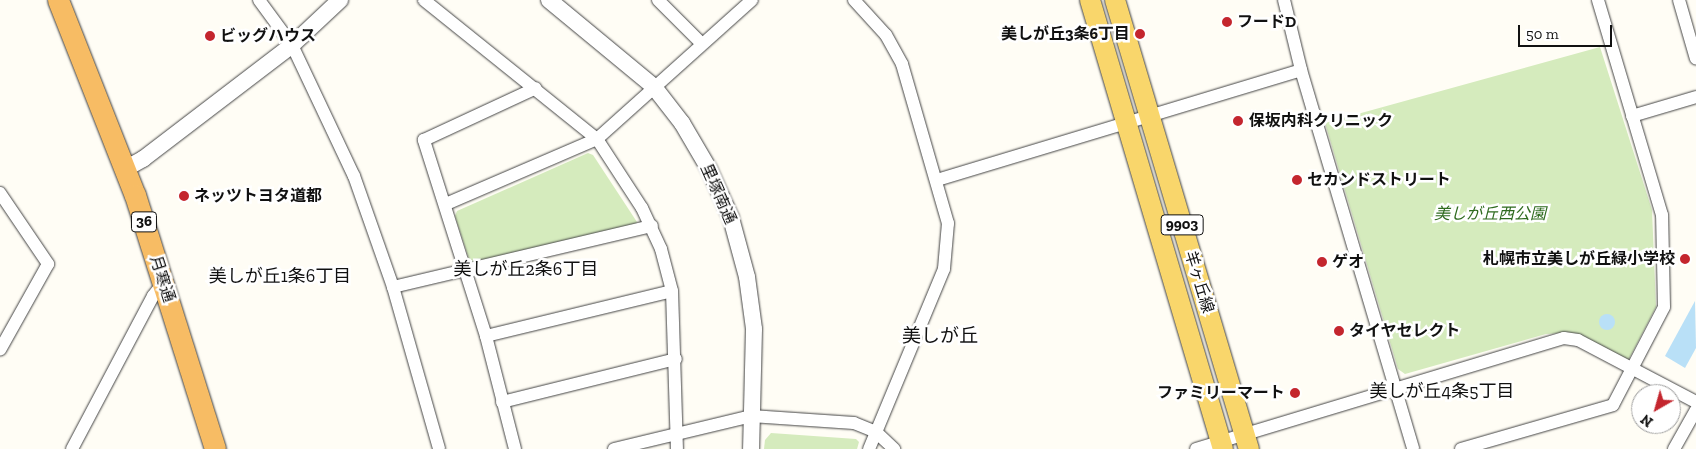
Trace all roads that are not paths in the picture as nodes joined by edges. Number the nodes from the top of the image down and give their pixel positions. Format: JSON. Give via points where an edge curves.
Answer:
{"nodes":[{"id":1,"x":58,"y":0,"type":"edge"},
{"id":2,"x":259,"y":0,"type":"edge"},
{"id":3,"x":340,"y":0,"type":"edge"},
{"id":4,"x":424,"y":0,"type":"edge"},
{"id":5,"x":549,"y":0,"type":"edge"},
{"id":6,"x":658,"y":0,"type":"edge"},
{"id":7,"x":752,"y":0,"type":"edge"},
{"id":8,"x":854,"y":0,"type":"edge"},
{"id":9,"x":1090,"y":0,"type":"edge"},
{"id":10,"x":1115,"y":0,"type":"edge"},
{"id":11,"x":1284,"y":0,"type":"edge"},
{"id":12,"x":1598,"y":0,"type":"edge"},
{"id":13,"x":1679,"y":0,"type":"edge"},
{"id":14,"x":702,"y":44,"type":"junction"},
{"id":15,"x":292,"y":45,"type":"junction"},
{"id":16,"x":1696,"y":59,"type":"edge"},
{"id":17,"x":1301,"y":70,"type":"junction"},
{"id":18,"x":654,"y":87,"type":"junction"},
{"id":19,"x":536,"y":88,"type":"junction"},
{"id":20,"x":1696,"y":97,"type":"edge"},
{"id":21,"x":1632,"y":116,"type":"junction"},
{"id":22,"x":1150,"y":117,"type":"junction"},
{"id":23,"x":1127,"y":124,"type":"junction"},
{"id":24,"x":597,"y":138,"type":"junction"},
{"id":25,"x":125,"y":169,"type":"junction"},
{"id":26,"x":938,"y":180,"type":"junction"},
{"id":27,"x":0,"y":193,"type":"edge"},
{"id":28,"x":446,"y":204,"type":"junction"},
{"id":29,"x":652,"y":226,"type":"junction"},
{"id":30,"x":466,"y":272,"type":"junction"},
{"id":31,"x":164,"y":282,"type":"junction"},
{"id":32,"x":393,"y":287,"type":"junction"},
{"id":33,"x":672,"y":292,"type":"junction"},
{"id":34,"x":486,"y":336,"type":"junction"},
{"id":35,"x":0,"y":350,"type":"edge"},
{"id":36,"x":676,"y":359,"type":"junction"},
{"id":37,"x":1630,"y":370,"type":"junction"},
{"id":38,"x":1396,"y":389,"type":"junction"},
{"id":39,"x":502,"y":402,"type":"junction"},
{"id":40,"x":1696,"y":402,"type":"edge"},
{"id":41,"x":1696,"y":410,"type":"edge"},
{"id":42,"x":751,"y":416,"type":"junction"},
{"id":43,"x":876,"y":432,"type":"junction"},
{"id":44,"x":677,"y":433,"type":"junction"},
{"id":45,"x":1247,"y":442,"type":"edge"},
{"id":46,"x":1222,"y":445,"type":"edge"},
{"id":47,"x":72,"y":449,"type":"edge"},
{"id":48,"x":215,"y":449,"type":"edge"},
{"id":49,"x":439,"y":449,"type":"edge"},
{"id":50,"x":515,"y":449,"type":"edge"},
{"id":51,"x":614,"y":449,"type":"edge"},
{"id":52,"x":676,"y":449,"type":"edge"},
{"id":53,"x":751,"y":449,"type":"edge"},
{"id":54,"x":869,"y":449,"type":"edge"},
{"id":55,"x":894,"y":449,"type":"edge"},
{"id":56,"x":1196,"y":449,"type":"edge"},
{"id":57,"x":1413,"y":449,"type":"edge"},
{"id":58,"x":1461,"y":449,"type":"edge"},
{"id":59,"x":1674,"y":449,"type":"edge"}],
"edges":[{"from":1,"to":25,"type":"highway","name":"月寒通","number":"36"},
{"from":2,"to":15,"type":"street"},
{"from":3,"to":15,"type":"street"},
{"from":4,"to":19,"type":"street"},
{"from":5,"to":18,"type":"street","name":"里塚南通"},
{"from":6,"to":14,"type":"street"},
{"from":7,"to":14,"type":"street"},
{"from":8,"to":26,"type":"street","via":[[886,35],[902,64]]},
{"from":9,"to":23,"type":"main road","name":"羊ヶ丘線","number":"9903"},
{"from":10,"to":22,"type":"main road","name":"羊ヶ丘線","number":"9903"},
{"from":11,"to":17,"type":"street"},
{"from":12,"to":21,"type":"street"},
{"from":13,"to":16,"type":"street"},
{"from":14,"to":18,"type":"street"},
{"from":15,"to":25,"type":"street","via":[[143,159]]},
{"from":15,"to":32,"type":"street","via":[[354,176]]},
{"from":17,"to":22,"type":"street"},
{"from":17,"to":38,"type":"street"},
{"from":18,"to":24,"type":"street"},
{"from":18,"to":42,"type":"street","name":"里塚南通","via":[[682,124],[709,169],[731,218],[747,277],[754,330]]},
{"from":19,"to":24,"type":"street"},
{"from":19,"to":28,"type":"street","via":[[424,140]]},
{"from":20,"to":21,"type":"street"},
{"from":21,"to":37,"type":"street","via":[[1662,215],[1664,307]]},
{"from":22,"to":23,"type":"street"},
{"from":22,"to":45,"type":"main road","name":"羊ヶ丘線","number":"9903"},
{"from":23,"to":26,"type":"street"},
{"from":23,"to":46,"type":"main road","name":"羊ヶ丘線","number":"9903"},
{"from":24,"to":28,"type":"street"},
{"from":24,"to":29,"type":"street"},
{"from":25,"to":31,"type":"highway","name":"月寒通","number":"36"},
{"from":26,"to":43,"type":"street","via":[[948,222],[944,269]]},
{"from":27,"to":35,"type":"street","via":[[48,264]]},
{"from":28,"to":30,"type":"street"},
{"from":29,"to":30,"type":"street"},
{"from":29,"to":33,"type":"street"},
{"from":30,"to":32,"type":"street"},
{"from":30,"to":34,"type":"street"},
{"from":31,"to":47,"type":"street","via":[[153,296]]},
{"from":31,"to":48,"type":"highway","name":"月寒通","number":"36"},
{"from":32,"to":49,"type":"street"},
{"from":33,"to":34,"type":"street"},
{"from":33,"to":36,"type":"street"},
{"from":34,"to":39,"type":"street"},
{"from":36,"to":39,"type":"street"},
{"from":36,"to":44,"type":"street"},
{"from":37,"to":38,"type":"street","via":[[1578,340],[1564,338]]},
{"from":37,"to":40,"type":"street"},
{"from":37,"to":58,"type":"street","via":[[1613,405]]},
{"from":38,"to":45,"type":"street"},
{"from":38,"to":57,"type":"street"},
{"from":39,"to":50,"type":"street"},
{"from":41,"to":59,"type":"street"},
{"from":42,"to":43,"type":"street","via":[[854,423]]},
{"from":42,"to":44,"type":"street"},
{"from":42,"to":53,"type":"street","name":"里塚南通"},
{"from":43,"to":54,"type":"street"},
{"from":43,"to":55,"type":"street"},
{"from":44,"to":51,"type":"street"},
{"from":44,"to":52,"type":"street"},
{"from":45,"to":46,"type":"street"},
{"from":46,"to":56,"type":"street"}]}
